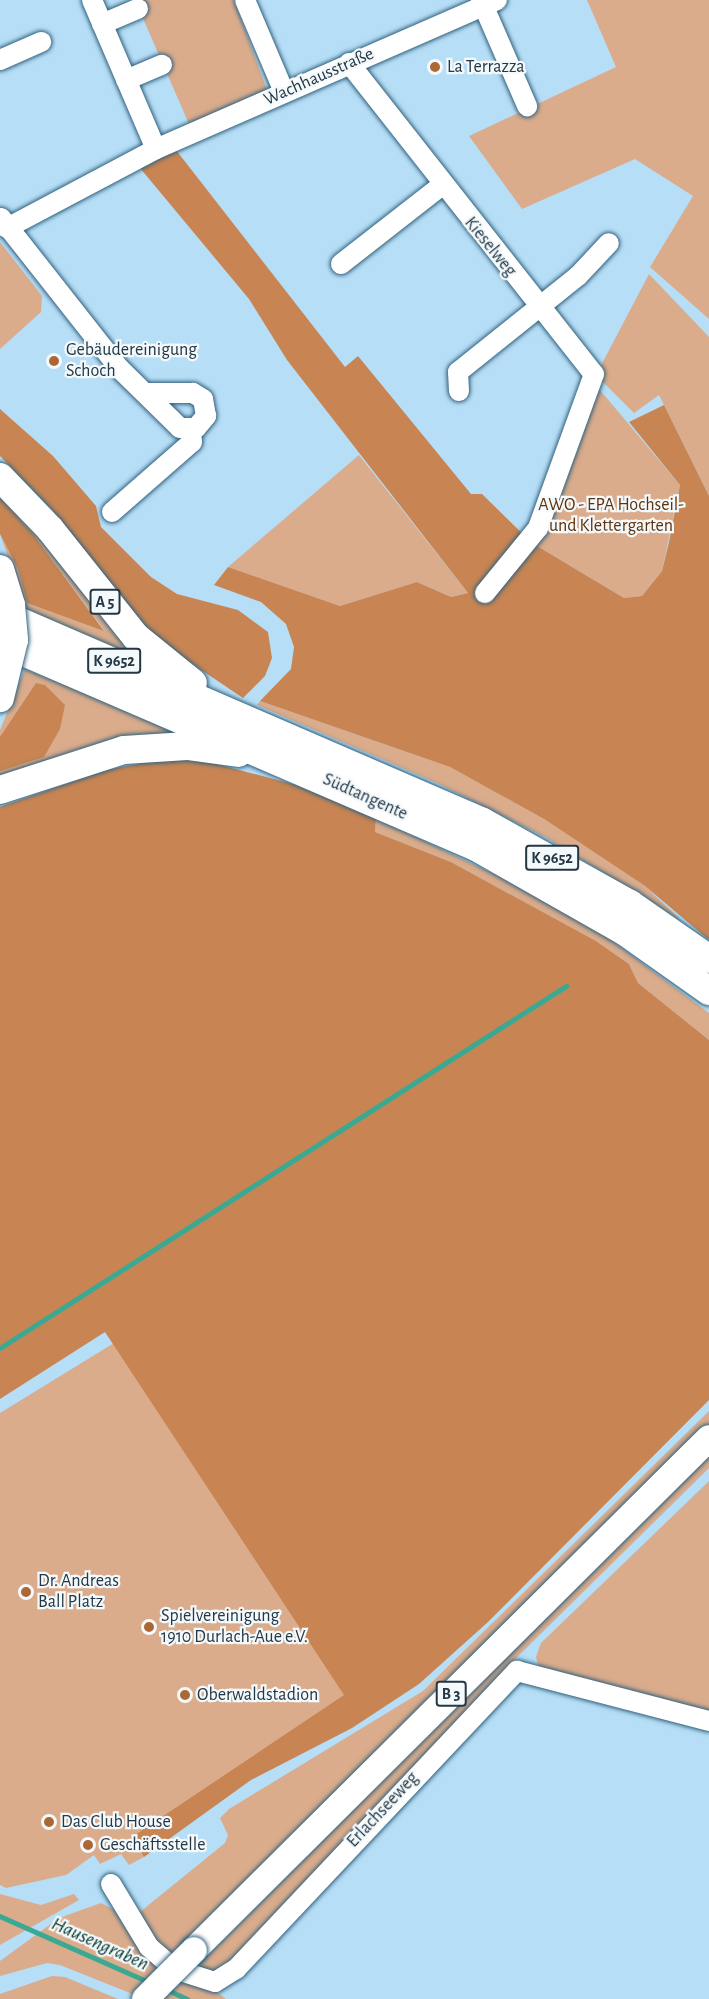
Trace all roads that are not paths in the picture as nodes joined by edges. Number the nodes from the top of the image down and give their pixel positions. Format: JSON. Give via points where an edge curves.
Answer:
{"nodes":[{"id":1,"x":92,"y":0,"type":"edge"},
{"id":2,"x":245,"y":0,"type":"edge"},
{"id":3,"x":487,"y":2,"type":"edge"},
{"id":4,"x":138,"y":9,"type":"dead end"},
{"id":5,"x":102,"y":24,"type":"junction"},
{"id":6,"x":41,"y":42,"type":"dead end"},
{"id":7,"x":0,"y":60,"type":"edge"},
{"id":8,"x":349,"y":63,"type":"junction"},
{"id":9,"x":162,"y":65,"type":"dead end"},
{"id":10,"x":126,"y":81,"type":"junction"},
{"id":11,"x":284,"y":92,"type":"junction"},
{"id":12,"x":527,"y":106,"type":"dead end"},
{"id":13,"x":156,"y":149,"type":"junction"},
{"id":14,"x":441,"y":186,"type":"junction"},
{"id":15,"x":3,"y":222,"type":"edge"},
{"id":16,"x":609,"y":243,"type":"dead end"},
{"id":17,"x":341,"y":264,"type":"dead end"},
{"id":18,"x":539,"y":307,"type":"junction"},
{"id":19,"x":459,"y":391,"type":"dead end"},
{"id":20,"x":145,"y":393,"type":"junction"},
{"id":21,"x":191,"y":430,"type":"junction"},
{"id":22,"x":0,"y":477,"type":"edge"},
{"id":23,"x":112,"y":512,"type":"dead end"},
{"id":24,"x":0,"y":569,"type":"edge"},
{"id":25,"x":485,"y":593,"type":"dead end"},
{"id":26,"x":0,"y":613,"type":"edge"},
{"id":27,"x":0,"y":642,"type":"edge"},
{"id":28,"x":0,"y":698,"type":"edge"},
{"id":29,"x":228,"y":709,"type":"junction"},
{"id":30,"x":276,"y":758,"type":"junction"},
{"id":31,"x":0,"y":790,"type":"edge"},
{"id":32,"x":709,"y":959,"type":"edge"},
{"id":33,"x":709,"y":991,"type":"edge"},
{"id":34,"x":709,"y":1438,"type":"edge"},
{"id":35,"x":709,"y":1721,"type":"edge"},
{"id":36,"x":111,"y":1884,"type":"dead end"},
{"id":37,"x":145,"y":1999,"type":"edge"}],
"edges":[{"from":1,"to":5,"type":"street"},
{"from":2,"to":11,"type":"street"},
{"from":3,"to":8,"type":"street","name":"Wachhausstraße"},
{"from":3,"to":12,"type":"street","name":"Wachhausstraße"},
{"from":4,"to":5,"type":"street"},
{"from":5,"to":10,"type":"street"},
{"from":6,"to":7,"type":"street"},
{"from":8,"to":11,"type":"street","name":"Wachhausstraße"},
{"from":8,"to":14,"type":"street","name":"Kieselweg"},
{"from":9,"to":10,"type":"street"},
{"from":10,"to":13,"type":"street"},
{"from":11,"to":13,"type":"street","name":"Wachhausstraße"},
{"from":13,"to":15,"type":"street","name":"Wachhausstraße"},
{"from":14,"to":17,"type":"street"},
{"from":14,"to":18,"type":"street","name":"Kieselweg"},
{"from":15,"to":20,"type":"street"},
{"from":16,"to":18,"type":"street"},
{"from":18,"to":19,"type":"street","via":[[459,372]]},
{"from":18,"to":25,"type":"street","name":"Kieselweg","via":[[594,375],[538,528]]},
{"from":20,"to":21,"type":"street","via":[[180,428]]},
{"from":20,"to":21,"type":"street","via":[[181,391],[203,399],[206,416]]},
{"from":21,"to":23,"type":"street","via":[[192,442]]},
{"from":22,"to":29,"type":"highway","number":"A 5","via":[[50,529],[136,637]]},
{"from":24,"to":28,"type":"highway","bridge":true,"via":[[14,634]]},
{"from":26,"to":29,"type":"highway","name":"Südtangente","number":"K 9652"},
{"from":27,"to":30,"type":"highway","name":"Südtangente","number":"K 9652"},
{"from":29,"to":32,"type":"highway","name":"Südtangente","number":"K 9652","via":[[483,822],[630,904]]},
{"from":30,"to":31,"type":"highway","via":[[155,746],[124,750]]},
{"from":30,"to":33,"type":"highway","name":"Südtangente","via":[[525,872],[624,931]]},
{"from":34,"to":37,"type":"main road","number":"B 3","bridge":true},
{"from":35,"to":36,"type":"street","name":"Erlachseeweg","via":[[517,1671],[236,1969],[215,1982],[174,1970],[149,1947]]}]}
